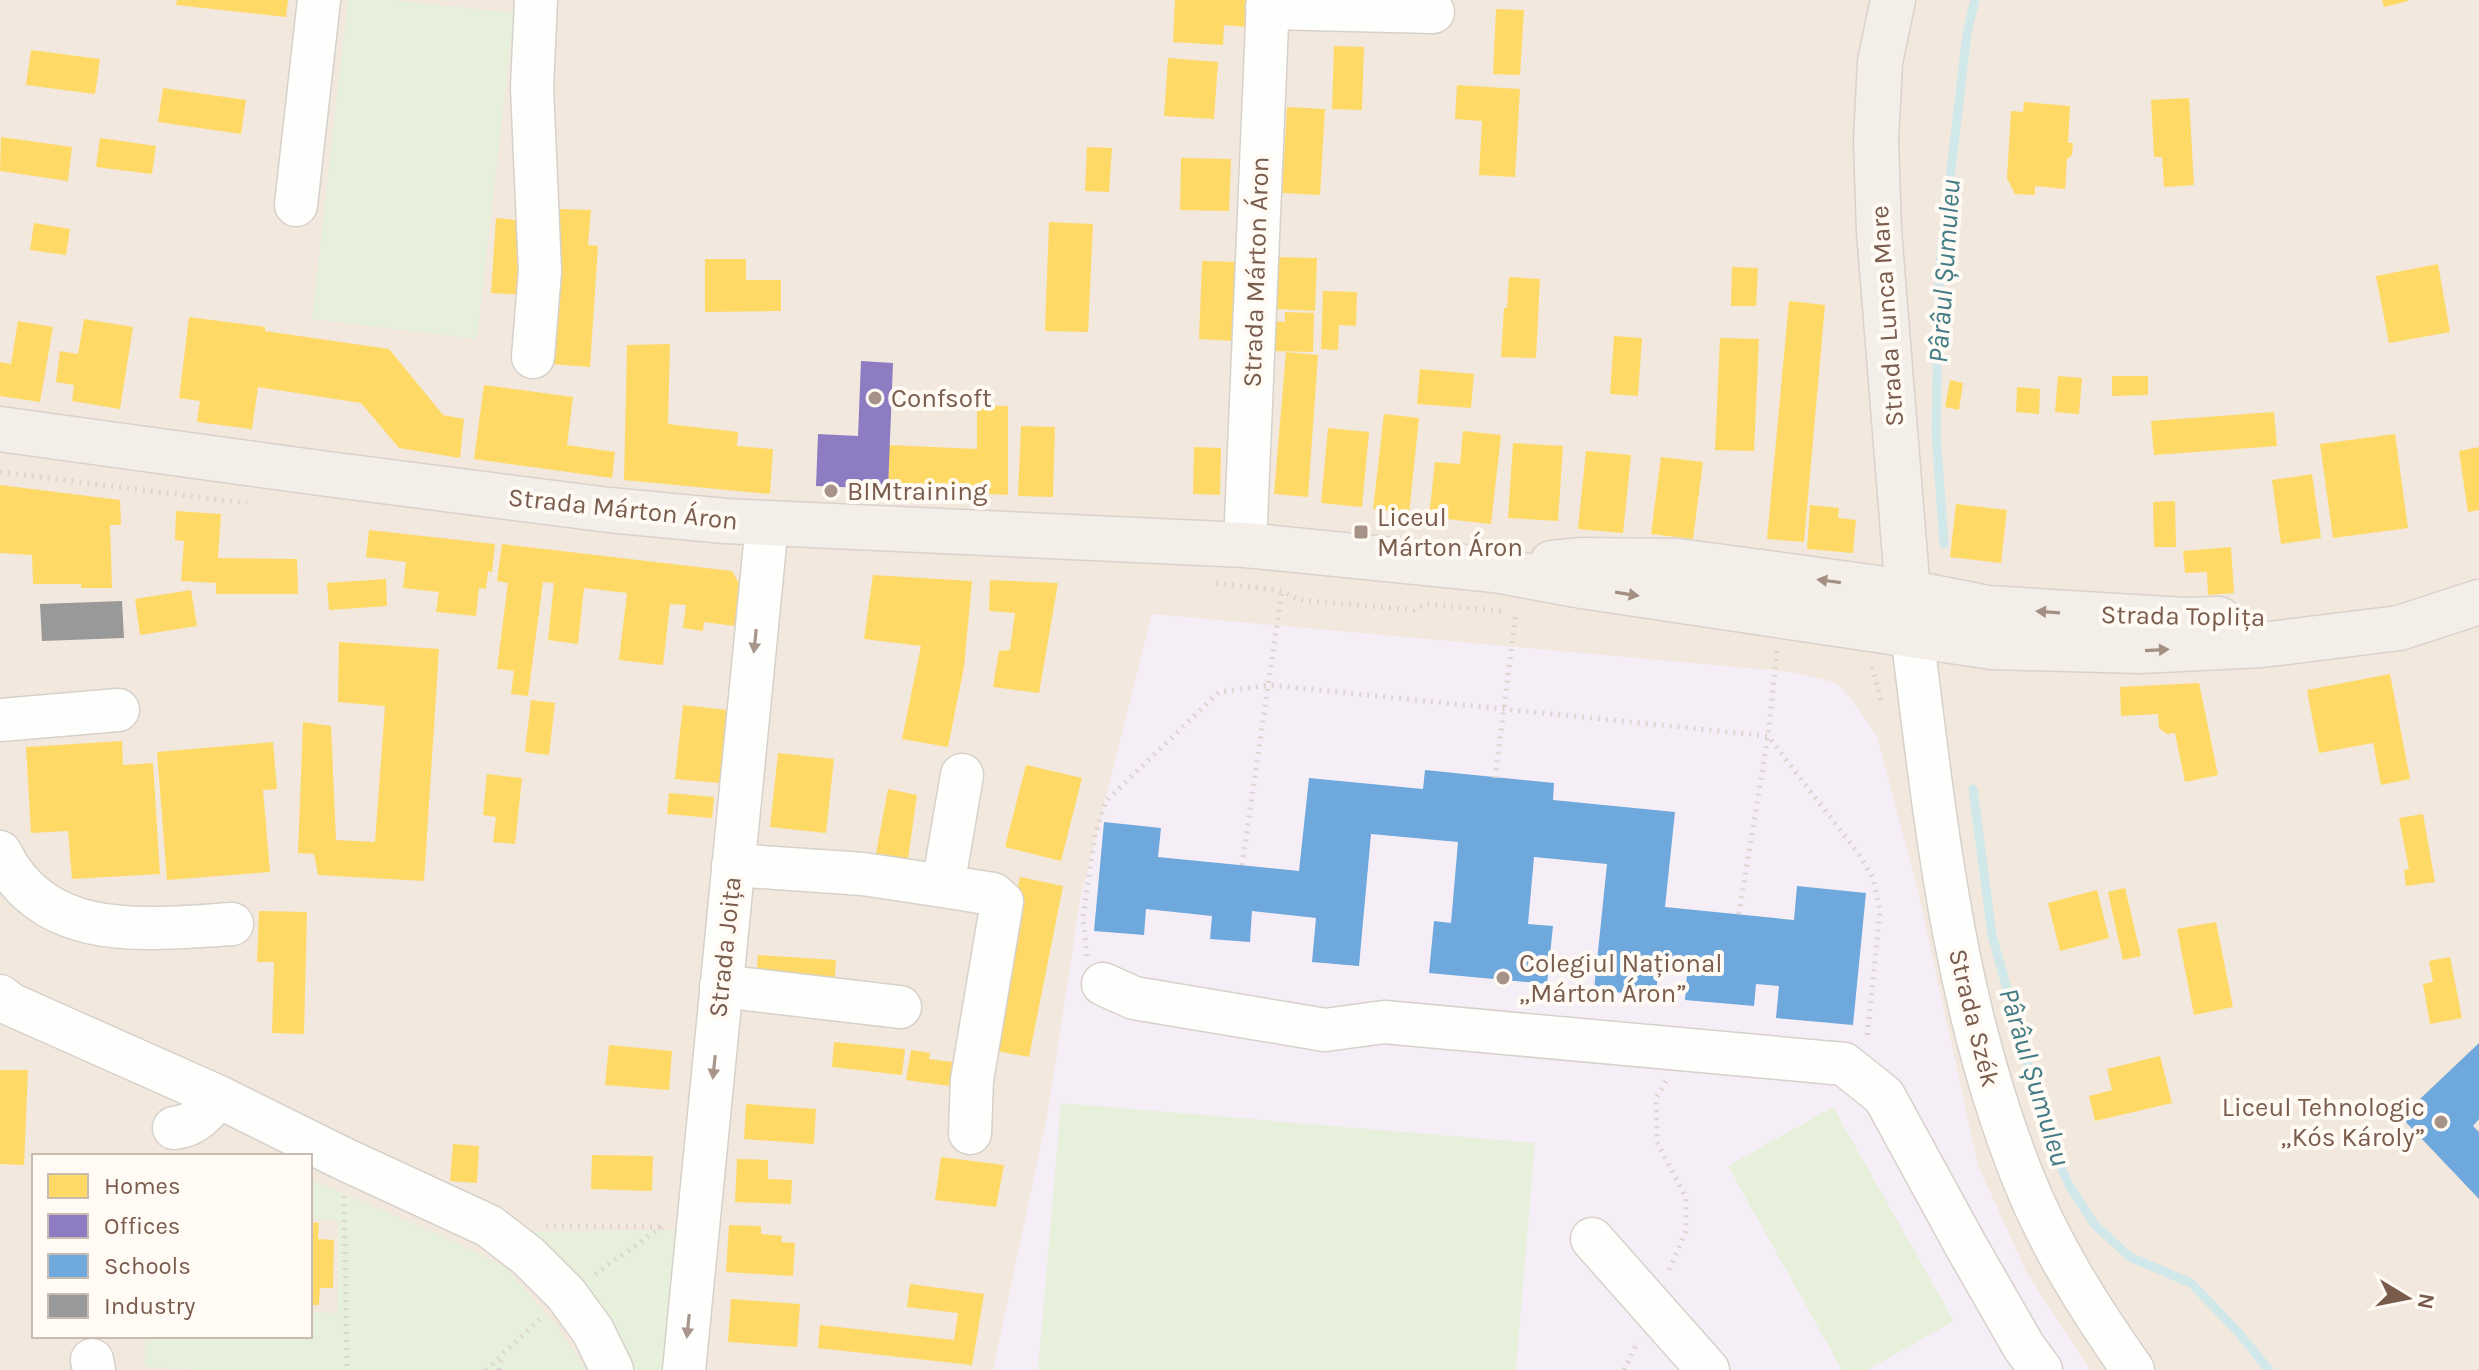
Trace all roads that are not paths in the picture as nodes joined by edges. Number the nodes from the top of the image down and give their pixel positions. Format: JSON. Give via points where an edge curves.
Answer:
{"nodes":[{"id":1,"x":319,"y":0,"type":"edge"},
{"id":2,"x":536,"y":0,"type":"edge"},
{"id":3,"x":1893,"y":0,"type":"edge"},
{"id":4,"x":1268,"y":4,"type":"edge"},
{"id":5,"x":1433,"y":12,"type":"dead end"},
{"id":6,"x":296,"y":205,"type":"dead end"},
{"id":7,"x":533,"y":357,"type":"dead end"},
{"id":8,"x":2,"y":432,"type":"edge"},
{"id":9,"x":767,"y":524,"type":"junction"},
{"id":10,"x":1245,"y":545,"type":"junction"},
{"id":11,"x":2470,"y":604,"type":"edge"},
{"id":12,"x":1909,"y":613,"type":"junction"},
{"id":13,"x":118,"y":710,"type":"dead end"},
{"id":14,"x":0,"y":720,"type":"edge"},
{"id":15,"x":962,"y":775,"type":"dead end"},
{"id":16,"x":0,"y":852,"type":"edge"},
{"id":17,"x":733,"y":865,"type":"junction"},
{"id":18,"x":943,"y":886,"type":"junction"},
{"id":19,"x":232,"y":924,"type":"dead end"},
{"id":20,"x":1103,"y":984,"type":"road end"},
{"id":21,"x":721,"y":986,"type":"junction"},
{"id":22,"x":0,"y":996,"type":"edge"},
{"id":23,"x":900,"y":1007,"type":"dead end"},
{"id":24,"x":219,"y":1097,"type":"junction"},
{"id":25,"x":174,"y":1128,"type":"dead end"},
{"id":26,"x":970,"y":1133,"type":"dead end"},
{"id":27,"x":1592,"y":1239,"type":"dead end"},
{"id":28,"x":612,"y":1370,"type":"edge"},
{"id":29,"x":684,"y":1370,"type":"edge"},
{"id":30,"x":1708,"y":1370,"type":"edge"},
{"id":31,"x":2041,"y":1370,"type":"edge"},
{"id":32,"x":2133,"y":1370,"type":"edge"}],
"edges":[{"from":1,"to":6,"type":"street"},
{"from":2,"to":7,"type":"street","via":[[532,87],[540,271]]},
{"from":3,"to":12,"type":"main road","name":"Strada Lunca Mare","via":[[1880,62],[1876,140]]},
{"from":4,"to":5,"type":"street"},
{"from":4,"to":10,"type":"street","name":"Strada Márton Áron"},
{"from":8,"to":9,"type":"main road","name":"Strada Márton Áron","via":[[609,510]]},
{"from":9,"to":10,"type":"main road","name":"Strada Márton Áron"},
{"from":9,"to":17,"type":"street","name":"Strada Joița","one_way":true},
{"from":10,"to":12,"type":"main road","name":"Strada Márton Áron","via":[[1495,570],[1679,602]]},
{"from":11,"to":12,"type":"main road","name":"Strada Toplița","via":[[2399,628],[2331,638],[2140,651],[1992,647]]},
{"from":12,"to":32,"type":"street","name":"Strada Szék","via":[[1948,903],[1991,1089],[2022,1177],[2055,1247]]},
{"from":13,"to":14,"type":"street"},
{"from":15,"to":18,"type":"street"},
{"from":16,"to":19,"type":"street","via":[[29,894],[60,914],[89,923],[135,928]]},
{"from":17,"to":18,"type":"street"},
{"from":17,"to":21,"type":"street","name":"Strada Joița"},
{"from":18,"to":26,"type":"street","via":[[993,894],[1002,902],[972,1080]]},
{"from":20,"to":31,"type":"street","via":[[1134,998],[1325,1030],[1384,1022],[1844,1064],[1884,1096]]},
{"from":21,"to":23,"type":"street"},
{"from":21,"to":29,"type":"street","name":"Strada Joița","one_way":true},
{"from":22,"to":24,"type":"street"},
{"from":24,"to":25,"type":"street","via":[[187,1127]]},
{"from":24,"to":28,"type":"street","via":[[489,1226],[566,1294]]},
{"from":27,"to":30,"type":"street"}]}
